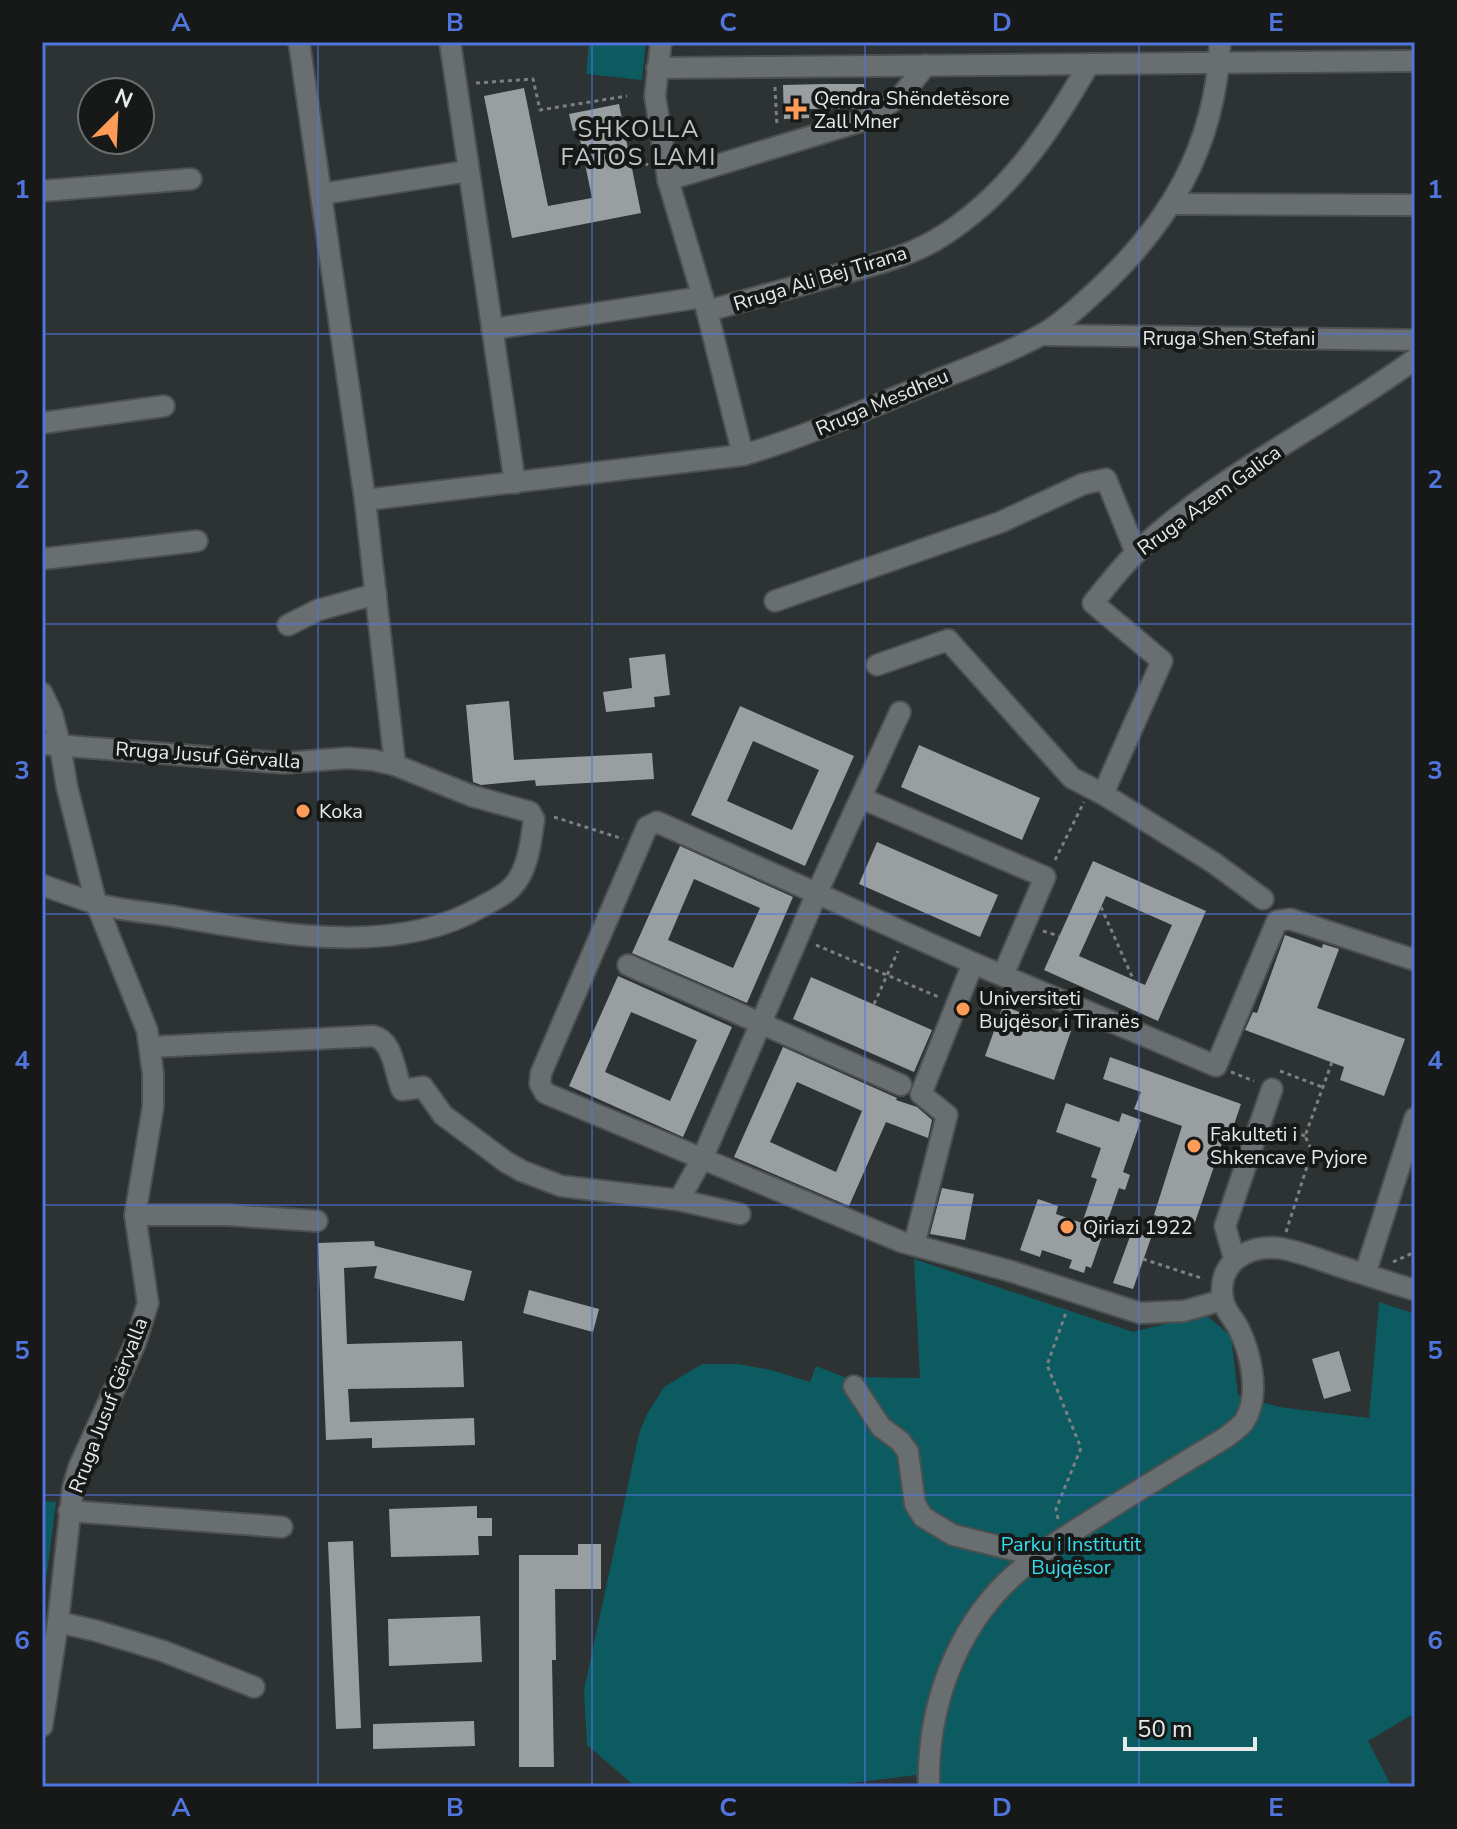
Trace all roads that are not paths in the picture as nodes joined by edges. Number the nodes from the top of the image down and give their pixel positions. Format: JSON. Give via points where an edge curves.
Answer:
{"nodes":[{"id":1,"x":299,"y":42,"type":"edge"},
{"id":2,"x":450,"y":42,"type":"edge"},
{"id":3,"x":661,"y":42,"type":"edge"},
{"id":4,"x":1220,"y":42,"type":"edge"},
{"id":5,"x":1415,"y":61,"type":"edge"},
{"id":6,"x":1089,"y":64,"type":"junction"},
{"id":7,"x":1219,"y":64,"type":"junction"},
{"id":8,"x":926,"y":65,"type":"junction"},
{"id":9,"x":657,"y":68,"type":"junction"},
{"id":10,"x":468,"y":171,"type":"junction"},
{"id":11,"x":191,"y":179,"type":"dead end"},
{"id":12,"x":668,"y":180,"type":"junction"},
{"id":13,"x":42,"y":191,"type":"edge"},
{"id":14,"x":321,"y":194,"type":"junction"},
{"id":15,"x":1172,"y":204,"type":"junction"},
{"id":16,"x":1415,"y":205,"type":"edge"},
{"id":17,"x":705,"y":304,"type":"junction"},
{"id":18,"x":492,"y":329,"type":"junction"},
{"id":19,"x":1043,"y":335,"type":"junction"},
{"id":20,"x":1415,"y":340,"type":"edge"},
{"id":21,"x":1415,"y":359,"type":"edge"},
{"id":22,"x":164,"y":406,"type":"dead end"},
{"id":23,"x":42,"y":423,"type":"edge"},
{"id":24,"x":743,"y":455,"type":"junction"},
{"id":25,"x":515,"y":483,"type":"junction"},
{"id":26,"x":365,"y":500,"type":"junction"},
{"id":27,"x":197,"y":541,"type":"dead end"},
{"id":28,"x":1136,"y":553,"type":"junction"},
{"id":29,"x":42,"y":559,"type":"edge"},
{"id":30,"x":376,"y":594,"type":"junction"},
{"id":31,"x":775,"y":601,"type":"dead end"},
{"id":32,"x":288,"y":625,"type":"dead end"},
{"id":33,"x":877,"y":665,"type":"dead end"},
{"id":34,"x":42,"y":693,"type":"edge"},
{"id":35,"x":900,"y":712,"type":"dead end"},
{"id":36,"x":51,"y":744,"type":"edge"},
{"id":37,"x":395,"y":765,"type":"junction"},
{"id":38,"x":1097,"y":791,"type":"junction"},
{"id":39,"x":861,"y":798,"type":"junction"},
{"id":40,"x":42,"y":885,"type":"edge"},
{"id":41,"x":817,"y":893,"type":"junction"},
{"id":42,"x":1263,"y":899,"type":"dead end"},
{"id":43,"x":96,"y":903,"type":"junction"},
{"id":44,"x":1415,"y":960,"type":"edge"},
{"id":45,"x":973,"y":963,"type":"junction"},
{"id":46,"x":628,"y":965,"type":"dead end"},
{"id":47,"x":1003,"y":975,"type":"junction"},
{"id":48,"x":761,"y":1024,"type":"junction"},
{"id":49,"x":151,"y":1047,"type":"junction"},
{"id":50,"x":901,"y":1085,"type":"dead end"},
{"id":51,"x":1272,"y":1089,"type":"dead end"},
{"id":52,"x":1415,"y":1118,"type":"edge"},
{"id":53,"x":703,"y":1157,"type":"junction"},
{"id":54,"x":679,"y":1200,"type":"junction"},
{"id":55,"x":740,"y":1214,"type":"dead end"},
{"id":56,"x":135,"y":1215,"type":"junction"},
{"id":57,"x":317,"y":1221,"type":"dead end"},
{"id":58,"x":914,"y":1245,"type":"junction"},
{"id":59,"x":1234,"y":1258,"type":"junction"},
{"id":60,"x":1365,"y":1274,"type":"junction"},
{"id":61,"x":1415,"y":1290,"type":"edge"},
{"id":62,"x":1223,"y":1293,"type":"junction"},
{"id":63,"x":854,"y":1386,"type":"dead end"},
{"id":64,"x":69,"y":1511,"type":"junction"},
{"id":65,"x":282,"y":1527,"type":"dead end"},
{"id":66,"x":1038,"y":1556,"type":"junction"},
{"id":67,"x":58,"y":1622,"type":"junction"},
{"id":68,"x":254,"y":1687,"type":"dead end"},
{"id":69,"x":42,"y":1726,"type":"edge"},
{"id":70,"x":929,"y":1787,"type":"edge"}],
"edges":[{"from":1,"to":14,"type":"street"},
{"from":2,"to":10,"type":"street"},
{"from":3,"to":9,"type":"street"},
{"from":4,"to":7,"type":"street","name":"Rruga Mesdheu"},
{"from":5,"to":7,"type":"street"},
{"from":6,"to":7,"type":"street"},
{"from":6,"to":8,"type":"street"},
{"from":6,"to":17,"type":"street","name":"Rruga Ali Bej Tirana","via":[[1015,174],[990,200],[933,241],[869,266]]},
{"from":7,"to":15,"type":"street","name":"Rruga Mesdheu","via":[[1203,139]]},
{"from":8,"to":9,"type":"street"},
{"from":8,"to":12,"type":"street","via":[[902,95],[862,121]]},
{"from":9,"to":12,"type":"street","via":[[655,96]]},
{"from":10,"to":14,"type":"street"},
{"from":10,"to":18,"type":"street"},
{"from":11,"to":13,"type":"street"},
{"from":12,"to":17,"type":"street"},
{"from":14,"to":26,"type":"street"},
{"from":15,"to":16,"type":"street"},
{"from":15,"to":19,"type":"street","name":"Rruga Mesdheu","via":[[1137,250]]},
{"from":17,"to":18,"type":"street","name":"Rruga Ali Bej Tirana"},
{"from":17,"to":24,"type":"street"},
{"from":18,"to":25,"type":"street"},
{"from":19,"to":20,"type":"street","name":"Rruga Shen Stefani"},
{"from":19,"to":24,"type":"street","name":"Rruga Mesdheu","via":[[783,444]]},
{"from":21,"to":28,"type":"street","name":"Rruga Azem Galica","via":[[1205,498]]},
{"from":22,"to":23,"type":"street"},
{"from":24,"to":25,"type":"street","name":"Rruga Mesdheu"},
{"from":25,"to":26,"type":"street","name":"Rruga Mesdheu"},
{"from":26,"to":30,"type":"street"},
{"from":27,"to":29,"type":"street"},
{"from":28,"to":31,"type":"street","via":[[1106,479],[1083,484],[1001,522]]},
{"from":28,"to":38,"type":"street","name":"Rruga Azem Galica","via":[[1093,603],[1162,661]]},
{"from":30,"to":32,"type":"street","via":[[318,610]]},
{"from":30,"to":37,"type":"street"},
{"from":33,"to":38,"type":"street","via":[[948,640],[1072,778]]},
{"from":34,"to":36,"type":"street","name":"Rruga Jusuf Gërvalla","via":[[52,714]]},
{"from":35,"to":39,"type":"street"},
{"from":36,"to":37,"type":"street","name":"Rruga Jusuf Gërvalla","via":[[284,763],[347,758]]},
{"from":36,"to":43,"type":"street","name":"Rruga Jusuf Gërvalla"},
{"from":37,"to":43,"type":"street","name":"Rruga Jusuf Gërvalla","via":[[530,812],[534,819],[525,864],[515,885],[459,919],[412,932],[351,936],[296,935]]},
{"from":38,"to":42,"type":"street"},
{"from":39,"to":41,"type":"street"},
{"from":39,"to":47,"type":"street","via":[[1045,877]]},
{"from":40,"to":43,"type":"street"},
{"from":41,"to":45,"type":"street"},
{"from":41,"to":48,"type":"street"},
{"from":41,"to":53,"type":"street","via":[[657,822],[647,827],[639,845],[540,1084],[545,1093]]},
{"from":43,"to":49,"type":"street","name":"Rruga Jusuf Gërvalla"},
{"from":44,"to":47,"type":"street","via":[[1290,919],[1277,921],[1216,1066]]},
{"from":45,"to":47,"type":"street"},
{"from":45,"to":58,"type":"street","via":[[921,1094],[947,1115]]},
{"from":46,"to":48,"type":"street"},
{"from":48,"to":50,"type":"street"},
{"from":48,"to":53,"type":"street"},
{"from":49,"to":54,"type":"street","via":[[382,1038],[402,1090],[423,1087],[443,1115],[514,1167],[561,1186]]},
{"from":49,"to":56,"type":"street","name":"Rruga Jusuf Gërvalla","via":[[153,1107]]},
{"from":51,"to":59,"type":"street","via":[[1225,1226]]},
{"from":52,"to":60,"type":"street"},
{"from":53,"to":54,"type":"street"},
{"from":53,"to":58,"type":"street"},
{"from":54,"to":55,"type":"street"},
{"from":56,"to":57,"type":"street"},
{"from":56,"to":64,"type":"street","name":"Rruga Jusuf Gërvalla","via":[[148,1303],[79,1467]]},
{"from":58,"to":62,"type":"street","via":[[1140,1313],[1184,1311]]},
{"from":59,"to":60,"type":"street","via":[[1247,1250],[1281,1248]]},
{"from":59,"to":62,"type":"street"},
{"from":60,"to":61,"type":"street"},
{"from":62,"to":66,"type":"street","via":[[1250,1365],[1251,1409],[1242,1425]]},
{"from":63,"to":66,"type":"street","via":[[881,1427],[908,1452],[915,1504],[923,1517],[953,1535]]},
{"from":64,"to":65,"type":"street"},
{"from":64,"to":67,"type":"street","name":"Rruga Jusuf Gërvalla"},
{"from":66,"to":70,"type":"street","via":[[977,1618],[945,1678],[934,1721]]},
{"from":67,"to":68,"type":"street","via":[[163,1651]]},
{"from":67,"to":69,"type":"street","name":"Rruga Jusuf Gërvalla"}]}
